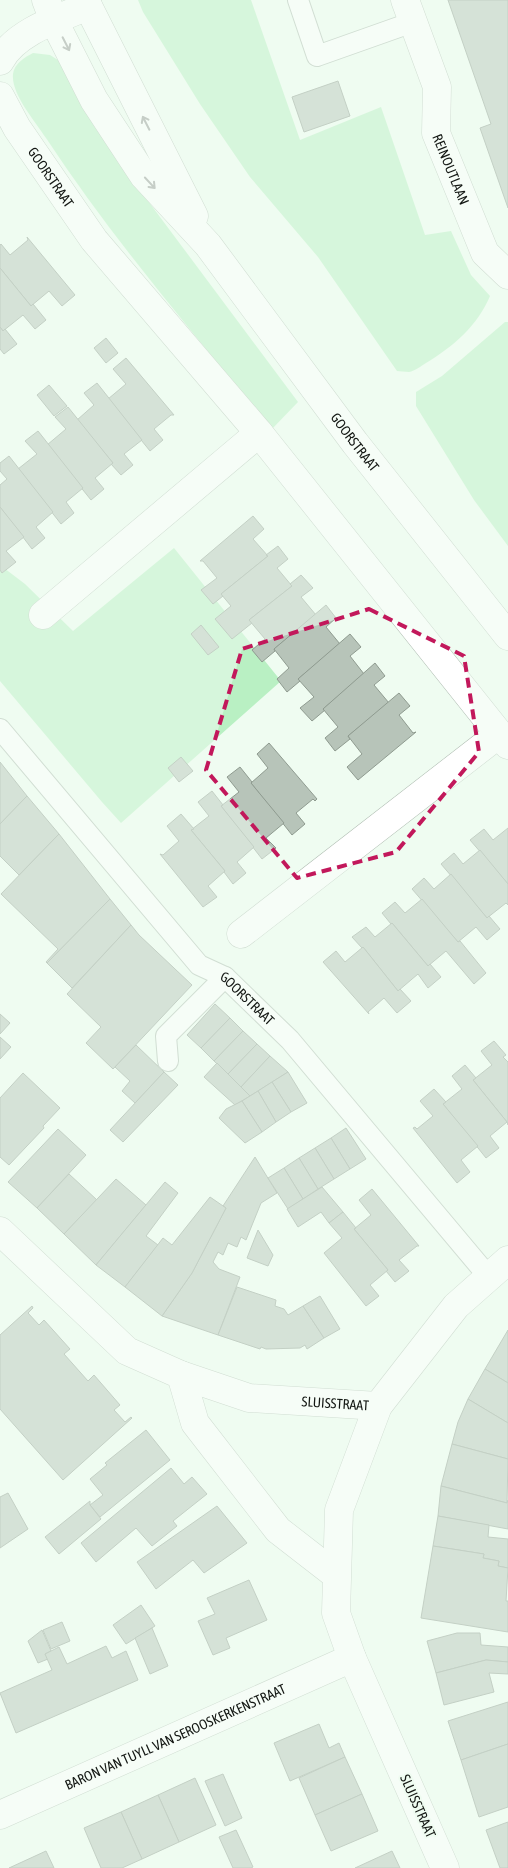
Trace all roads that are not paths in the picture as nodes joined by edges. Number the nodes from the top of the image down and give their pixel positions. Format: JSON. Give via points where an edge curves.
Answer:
{"nodes":[{"id":1,"x":298,"y":0,"type":"edge"},
{"id":2,"x":86,"y":3,"type":"edge"},
{"id":3,"x":50,"y":10,"type":"edge"},
{"id":4,"x":409,"y":11,"type":"edge"},
{"id":5,"x":0,"y":61,"type":"edge"},
{"id":6,"x":0,"y":96,"type":"edge"},
{"id":7,"x":9,"y":133,"type":"edge"},
{"id":8,"x":208,"y":244,"type":"junction"},
{"id":9,"x":508,"y":275,"type":"edge"},
{"id":10,"x":259,"y":433,"type":"junction"},
{"id":11,"x":43,"y":615,"type":"dead end"},
{"id":12,"x":508,"y":636,"type":"edge"},
{"id":13,"x":0,"y":729,"type":"edge"},
{"id":14,"x":503,"y":739,"type":"edge"},
{"id":15,"x":241,"y":934,"type":"dead end"},
{"id":16,"x":225,"y":977,"type":"junction"},
{"id":17,"x":168,"y":1061,"type":"dead end"},
{"id":18,"x":2,"y":1238,"type":"edge"},
{"id":19,"x":498,"y":1268,"type":"edge"},
{"id":20,"x":181,"y":1375,"type":"junction"},
{"id":21,"x":378,"y":1406,"type":"junction"},
{"id":22,"x":336,"y":1575,"type":"junction"},
{"id":23,"x":352,"y":1658,"type":"junction"},
{"id":24,"x":0,"y":1815,"type":"edge"},
{"id":25,"x":445,"y":1868,"type":"edge"}],
"edges":[{"from":1,"to":4,"type":"lane","name":"REINOUTLAAN","via":[[317,56]]},
{"from":2,"to":3,"type":"street","name":"GOORSTRAAT"},
{"from":8,"to":2,"type":"street","name":"GOORSTRAAT","one_way":true},
{"from":3,"to":5,"type":"street","name":"GOORSTRAAT"},
{"from":3,"to":8,"type":"street","name":"GOORSTRAAT","one_way":true,"via":[[94,100],[144,176]]},
{"from":4,"to":9,"type":"street","name":"REINOUTLAAN","via":[[437,87],[436,133],[485,252]]},
{"from":6,"to":7,"type":"street","name":"GOORSTRAAT"},
{"from":7,"to":10,"type":"street","name":"GOORSTRAAT","via":[[94,240]]},
{"from":8,"to":12,"type":"street","name":"GOORSTRAAT","via":[[355,443]]},
{"from":10,"to":11,"type":"street"},
{"from":10,"to":14,"type":"street","name":"GOORSTRAAT"},
{"from":13,"to":16,"type":"lane","name":"GOORSTRAAT","via":[[199,965]]},
{"from":14,"to":15,"type":"street","name":"GOORSTRAAT"},
{"from":16,"to":17,"type":"lane","via":[[166,1036]]},
{"from":16,"to":19,"type":"lane","name":"GOORSTRAAT","via":[[290,1040]]},
{"from":18,"to":20,"type":"street","name":"SLUISSTRAAT","via":[[127,1351]]},
{"from":19,"to":21,"type":"street","name":"GOORSTRAAT","via":[[456,1306]]},
{"from":20,"to":21,"type":"street","name":"SLUISSTRAAT","via":[[249,1398]]},
{"from":20,"to":22,"type":"street","via":[[195,1423],[278,1530]]},
{"from":21,"to":22,"type":"street","name":"SLUISSTRAAT","via":[[339,1510]]},
{"from":22,"to":23,"type":"street","name":"SLUISSTRAAT","via":[[336,1613]]},
{"from":23,"to":24,"type":"street","name":"BARON VAN TUYLL VAN SEROOSKERKENSTRAAT"},
{"from":23,"to":25,"type":"street","name":"SLUISSTRAAT"}]}
